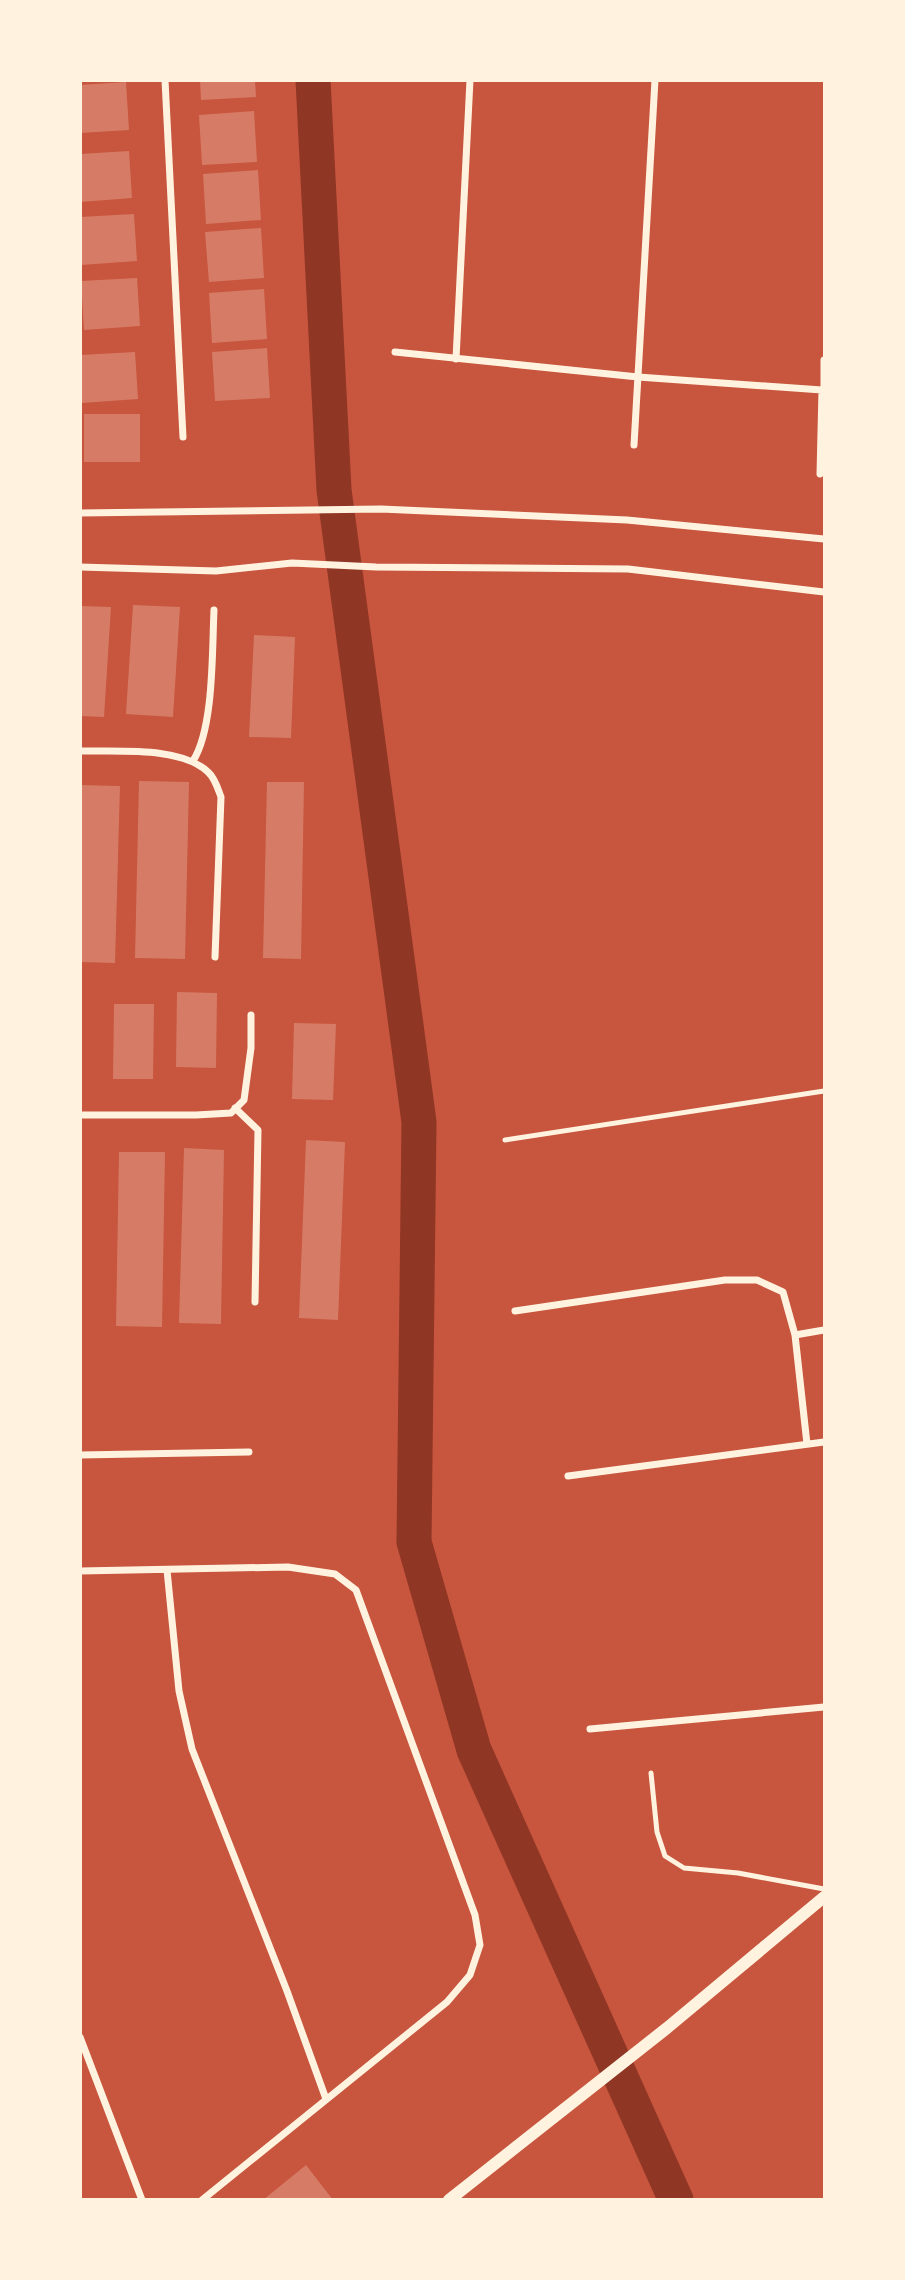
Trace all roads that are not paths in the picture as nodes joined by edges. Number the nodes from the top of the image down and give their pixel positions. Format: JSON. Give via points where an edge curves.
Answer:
{"nodes":[{"id":1,"x":165,"y":80,"type":"edge"},
{"id":2,"x":470,"y":80,"type":"edge"},
{"id":3,"x":655,"y":80,"type":"edge"},
{"id":4,"x":395,"y":352,"type":"dead end"},
{"id":5,"x":456,"y":359,"type":"junction"},
{"id":6,"x":824,"y":360,"type":"edge"},
{"id":7,"x":638,"y":377,"type":"junction"},
{"id":8,"x":823,"y":390,"type":"edge"},
{"id":9,"x":183,"y":437,"type":"dead end"},
{"id":10,"x":634,"y":445,"type":"dead end"},
{"id":11,"x":820,"y":474,"type":"dead end"},
{"id":12,"x":80,"y":513,"type":"edge"},
{"id":13,"x":824,"y":539,"type":"edge"},
{"id":14,"x":80,"y":567,"type":"edge"},
{"id":15,"x":824,"y":592,"type":"edge"},
{"id":16,"x":214,"y":610,"type":"dead end"},
{"id":17,"x":80,"y":751,"type":"edge"},
{"id":18,"x":193,"y":761,"type":"junction"},
{"id":19,"x":215,"y":957,"type":"dead end"},
{"id":20,"x":251,"y":1015,"type":"dead end"},
{"id":21,"x":824,"y":1090,"type":"edge"},
{"id":22,"x":235,"y":1108,"type":"junction"},
{"id":23,"x":80,"y":1115,"type":"edge"},
{"id":24,"x":505,"y":1140,"type":"dead end"},
{"id":25,"x":255,"y":1302,"type":"dead end"},
{"id":26,"x":515,"y":1311,"type":"dead end"},
{"id":27,"x":824,"y":1330,"type":"edge"},
{"id":28,"x":795,"y":1335,"type":"junction"},
{"id":29,"x":824,"y":1442,"type":"edge"},
{"id":30,"x":807,"y":1444,"type":"junction"},
{"id":31,"x":249,"y":1452,"type":"dead end"},
{"id":32,"x":80,"y":1455,"type":"edge"},
{"id":33,"x":568,"y":1476,"type":"dead end"},
{"id":34,"x":167,"y":1570,"type":"junction"},
{"id":35,"x":80,"y":1571,"type":"edge"},
{"id":36,"x":824,"y":1707,"type":"edge"},
{"id":37,"x":590,"y":1729,"type":"dead end"},
{"id":38,"x":651,"y":1773,"type":"dead end"},
{"id":39,"x":824,"y":1889,"type":"edge"},
{"id":40,"x":824,"y":1897,"type":"edge"},
{"id":41,"x":80,"y":2037,"type":"edge"},
{"id":42,"x":326,"y":2099,"type":"junction"},
{"id":43,"x":143,"y":2199,"type":"edge"},
{"id":44,"x":202,"y":2200,"type":"edge"},
{"id":45,"x":449,"y":2200,"type":"edge"}],
"edges":[{"from":1,"to":9,"type":"street"},
{"from":2,"to":5,"type":"street"},
{"from":3,"to":7,"type":"street"},
{"from":4,"to":5,"type":"street"},
{"from":5,"to":7,"type":"street"},
{"from":6,"to":8,"type":"street"},
{"from":7,"to":8,"type":"street"},
{"from":7,"to":10,"type":"street"},
{"from":8,"to":11,"type":"street"},
{"from":12,"to":13,"type":"street","via":[[381,509],[627,520]]},
{"from":14,"to":15,"type":"street","via":[[216,571],[292,563],[628,569]]},
{"from":16,"to":18,"type":"street","via":[[206,730]]},
{"from":17,"to":18,"type":"street","via":[[170,755]]},
{"from":18,"to":19,"type":"street","via":[[211,774],[221,797]]},
{"from":20,"to":22,"type":"street","via":[[244,1100]]},
{"from":21,"to":24,"type":"lane"},
{"from":22,"to":23,"type":"street","via":[[231,1113],[196,1115]]},
{"from":22,"to":25,"type":"street","via":[[258,1130]]},
{"from":26,"to":28,"type":"street","via":[[725,1280],[757,1280],[783,1292]]},
{"from":27,"to":28,"type":"street"},
{"from":28,"to":30,"type":"street"},
{"from":29,"to":30,"type":"street"},
{"from":30,"to":33,"type":"street"},
{"from":31,"to":32,"type":"street"},
{"from":34,"to":35,"type":"street"},
{"from":34,"to":42,"type":"street","via":[[179,1691],[192,1749]]},
{"from":34,"to":42,"type":"street","via":[[288,1567],[335,1574],[356,1590],[475,1915],[480,1945],[470,1975],[447,2002]]},
{"from":36,"to":37,"type":"street"},
{"from":38,"to":39,"type":"lane","via":[[657,1832],[665,1856],[684,1868]]},
{"from":40,"to":45,"type":"street"},
{"from":41,"to":43,"type":"street"},
{"from":42,"to":44,"type":"street"}]}
